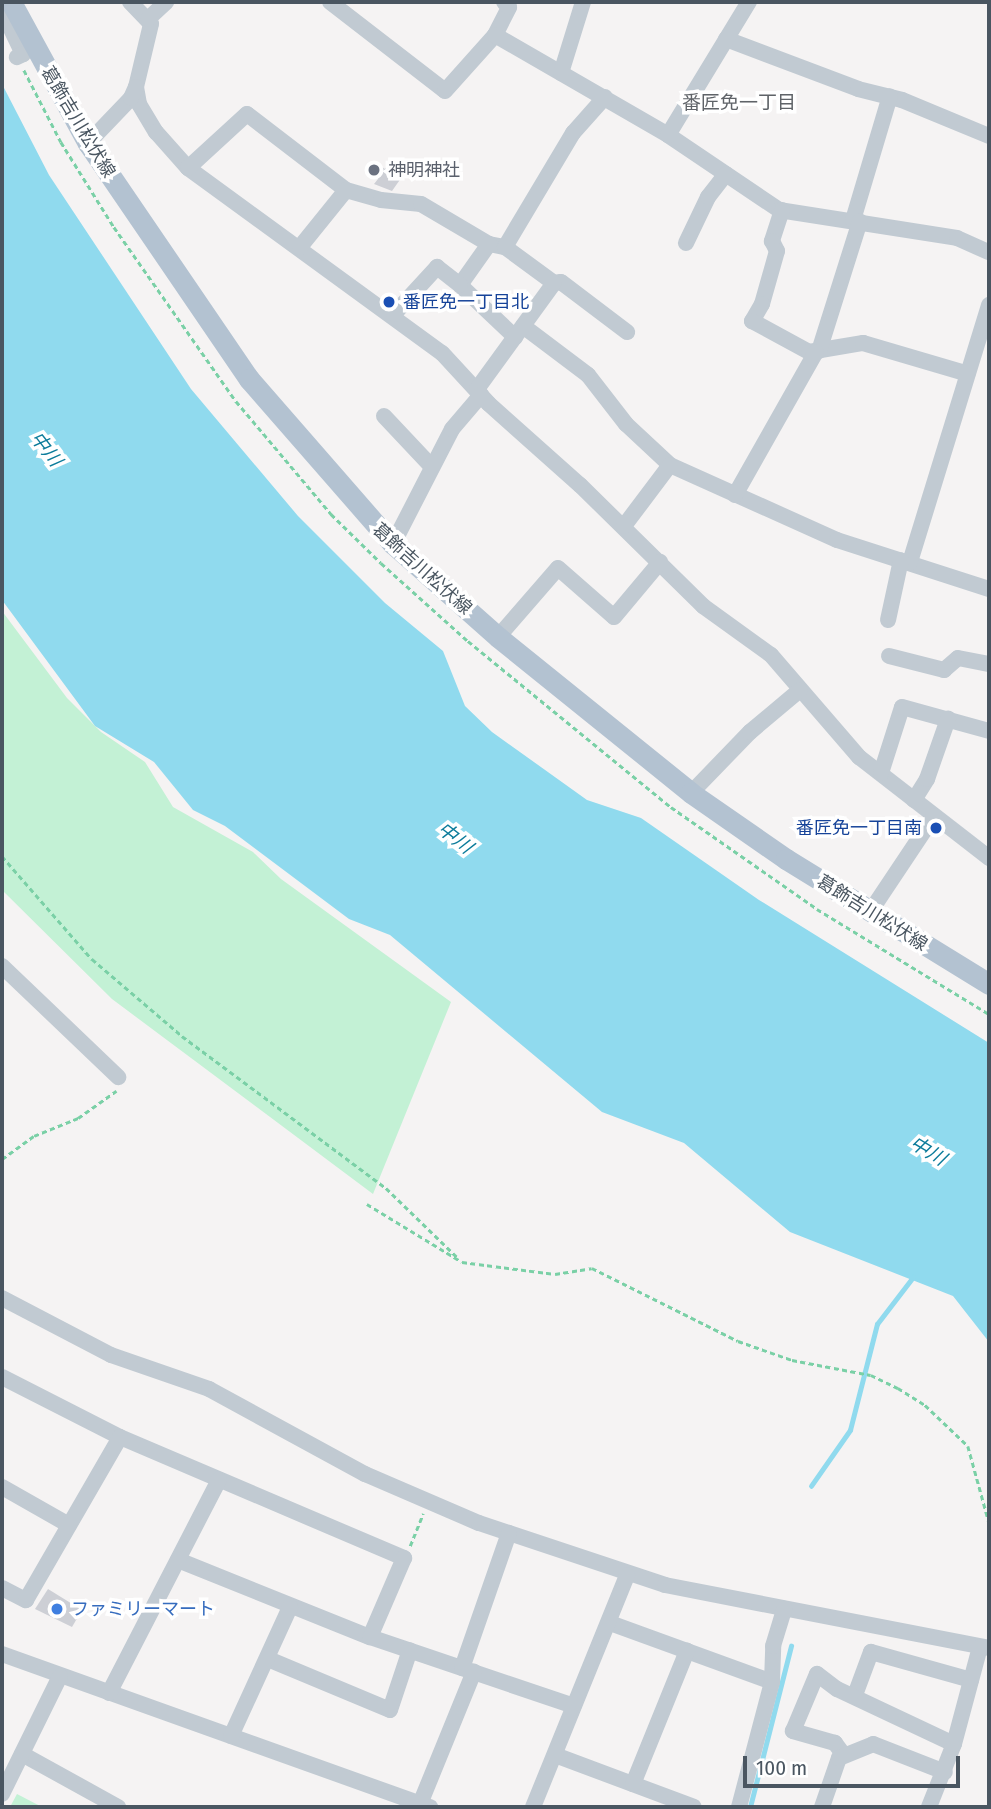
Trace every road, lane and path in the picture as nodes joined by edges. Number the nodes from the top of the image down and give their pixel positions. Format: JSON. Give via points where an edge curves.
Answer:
{"nodes":[{"id":1,"x":11,"y":2,"type":"edge"},
{"id":2,"x":130,"y":2,"type":"edge"},
{"id":3,"x":166,"y":2,"type":"edge"},
{"id":4,"x":330,"y":2,"type":"edge"},
{"id":5,"x":504,"y":2,"type":"edge"},
{"id":6,"x":583,"y":2,"type":"edge"},
{"id":7,"x":749,"y":2,"type":"edge"},
{"id":8,"x":2,"y":10,"type":"edge"},
{"id":9,"x":149,"y":19,"type":"junction"},
{"id":10,"x":495,"y":35,"type":"junction"},
{"id":11,"x":726,"y":39,"type":"junction"},
{"id":12,"x":17,"y":57,"type":"dead end"},
{"id":13,"x":561,"y":73,"type":"junction"},
{"id":14,"x":136,"y":87,"type":"junction"},
{"id":15,"x":890,"y":96,"type":"junction"},
{"id":16,"x":606,"y":97,"type":"junction"},
{"id":17,"x":988,"y":133,"type":"edge"},
{"id":18,"x":668,"y":135,"type":"junction"},
{"id":19,"x":88,"y":143,"type":"junction"},
{"id":20,"x":188,"y":168,"type":"junction"},
{"id":21,"x":726,"y":174,"type":"junction"},
{"id":22,"x":346,"y":190,"type":"junction"},
{"id":23,"x":782,"y":211,"type":"junction"},
{"id":24,"x":856,"y":221,"type":"junction"},
{"id":25,"x":686,"y":243,"type":"dead end"},
{"id":26,"x":497,"y":245,"type":"junction"},
{"id":27,"x":300,"y":247,"type":"junction"},
{"id":28,"x":989,"y":252,"type":"edge"},
{"id":29,"x":554,"y":284,"type":"junction"},
{"id":30,"x":460,"y":285,"type":"junction"},
{"id":31,"x":989,"y":306,"type":"edge"},
{"id":32,"x":394,"y":314,"type":"junction"},
{"id":33,"x":519,"y":331,"type":"junction"},
{"id":34,"x":627,"y":332,"type":"dead end"},
{"id":35,"x":818,"y":352,"type":"junction"},
{"id":36,"x":968,"y":374,"type":"junction"},
{"id":37,"x":479,"y":392,"type":"junction"},
{"id":38,"x":384,"y":416,"type":"dead end"},
{"id":39,"x":670,"y":465,"type":"junction"},
{"id":40,"x":432,"y":467,"type":"junction"},
{"id":41,"x":735,"y":495,"type":"junction"},
{"id":42,"x":624,"y":526,"type":"junction"},
{"id":43,"x":393,"y":544,"type":"junction"},
{"id":44,"x":905,"y":561,"type":"junction"},
{"id":45,"x":660,"y":562,"type":"junction"},
{"id":46,"x":989,"y":589,"type":"edge"},
{"id":47,"x":888,"y":620,"type":"dead end"},
{"id":48,"x":498,"y":637,"type":"junction"},
{"id":49,"x":889,"y":656,"type":"dead end"},
{"id":50,"x":989,"y":664,"type":"edge"},
{"id":51,"x":800,"y":690,"type":"junction"},
{"id":52,"x":948,"y":719,"type":"junction"},
{"id":53,"x":989,"y":731,"type":"edge"},
{"id":54,"x":881,"y":774,"type":"junction"},
{"id":55,"x":691,"y":793,"type":"junction"},
{"id":56,"x":914,"y":800,"type":"junction"},
{"id":57,"x":934,"y":817,"type":"junction"},
{"id":58,"x":2,"y":856,"type":"edge"},
{"id":59,"x":989,"y":858,"type":"edge"},
{"id":60,"x":870,"y":912,"type":"junction"},
{"id":61,"x":2,"y":967,"type":"edge"},
{"id":62,"x":989,"y":984,"type":"edge"},
{"id":63,"x":118,"y":1077,"type":"joint"},
{"id":64,"x":2,"y":1159,"type":"edge"},
{"id":65,"x":367,"y":1204,"type":"dead end"},
{"id":66,"x":462,"y":1262,"type":"junction"},
{"id":67,"x":2,"y":1298,"type":"edge"},
{"id":68,"x":2,"y":1377,"type":"edge"},
{"id":69,"x":120,"y":1437,"type":"junction"},
{"id":70,"x":219,"y":1480,"type":"junction"},
{"id":71,"x":2,"y":1487,"type":"edge"},
{"id":72,"x":428,"y":1503,"type":"junction"},
{"id":73,"x":989,"y":1522,"type":"edge"},
{"id":74,"x":69,"y":1525,"type":"junction"},
{"id":75,"x":509,"y":1533,"type":"junction"},
{"id":76,"x":404,"y":1558,"type":"junction"},
{"id":77,"x":178,"y":1560,"type":"junction"},
{"id":78,"x":627,"y":1575,"type":"junction"},
{"id":79,"x":2,"y":1588,"type":"edge"},
{"id":80,"x":290,"y":1607,"type":"junction"},
{"id":81,"x":784,"y":1609,"type":"junction"},
{"id":82,"x":610,"y":1623,"type":"junction"},
{"id":83,"x":370,"y":1637,"type":"junction"},
{"id":84,"x":985,"y":1647,"type":"edge"},
{"id":85,"x":410,"y":1650,"type":"junction"},
{"id":86,"x":687,"y":1651,"type":"junction"},
{"id":87,"x":2,"y":1654,"type":"edge"},
{"id":88,"x":268,"y":1659,"type":"junction"},
{"id":89,"x":468,"y":1670,"type":"junction"},
{"id":90,"x":60,"y":1676,"type":"junction"},
{"id":91,"x":971,"y":1680,"type":"junction"},
{"id":92,"x":772,"y":1682,"type":"junction"},
{"id":93,"x":109,"y":1693,"type":"junction"},
{"id":94,"x":855,"y":1695,"type":"junction"},
{"id":95,"x":574,"y":1706,"type":"junction"},
{"id":96,"x":231,"y":1736,"type":"junction"},
{"id":97,"x":954,"y":1744,"type":"junction"},
{"id":98,"x":22,"y":1754,"type":"junction"},
{"id":99,"x":843,"y":1754,"type":"junction"},
{"id":100,"x":555,"y":1755,"type":"junction"},
{"id":101,"x":945,"y":1772,"type":"junction"},
{"id":102,"x":633,"y":1784,"type":"junction"},
{"id":103,"x":2,"y":1793,"type":"edge"},
{"id":104,"x":425,"y":1805,"type":"edge"},
{"id":105,"x":118,"y":1807,"type":"edge"},
{"id":106,"x":533,"y":1807,"type":"edge"},
{"id":107,"x":694,"y":1807,"type":"edge"},
{"id":108,"x":739,"y":1807,"type":"edge"},
{"id":109,"x":822,"y":1807,"type":"edge"},
{"id":110,"x":929,"y":1807,"type":"edge"}],
"edges":[{"from":1,"to":19,"type":"main road","name":"葛飾吉川松伏線"},
{"from":2,"to":9,"type":"street"},
{"from":3,"to":9,"type":"street"},
{"from":4,"to":10,"type":"street","via":[[445,91]]},
{"from":5,"to":10,"type":"street","via":[[509,7]]},
{"from":6,"to":13,"type":"street"},
{"from":7,"to":11,"type":"street"},
{"from":8,"to":12,"type":"street","via":[[23,54]]},
{"from":9,"to":14,"type":"street","via":[[150,35]]},
{"from":10,"to":13,"type":"street"},
{"from":11,"to":15,"type":"street"},
{"from":11,"to":18,"type":"street"},
{"from":13,"to":16,"type":"street"},
{"from":14,"to":19,"type":"street"},
{"from":14,"to":20,"type":"street","via":[[145,118]]},
{"from":15,"to":17,"type":"street"},
{"from":15,"to":24,"type":"street"},
{"from":16,"to":18,"type":"street"},
{"from":16,"to":26,"type":"street","via":[[573,133]]},
{"from":18,"to":21,"type":"street"},
{"from":19,"to":43,"type":"main road","name":"葛飾吉川松伏線","via":[[249,379]]},
{"from":20,"to":22,"type":"street","via":[[247,114]]},
{"from":20,"to":27,"type":"street"},
{"from":21,"to":23,"type":"street"},
{"from":21,"to":25,"type":"street","via":[[708,197]]},
{"from":22,"to":26,"type":"street","via":[[381,200],[421,201]]},
{"from":22,"to":27,"type":"street"},
{"from":23,"to":24,"type":"street"},
{"from":23,"to":35,"type":"street","via":[[772,241],[777,251],[762,304],[752,321]]},
{"from":24,"to":28,"type":"street","via":[[957,238]]},
{"from":24,"to":35,"type":"street"},
{"from":26,"to":29,"type":"street"},
{"from":26,"to":30,"type":"street"},
{"from":27,"to":32,"type":"street"},
{"from":29,"to":33,"type":"street"},
{"from":29,"to":34,"type":"street","via":[[561,282]]},
{"from":30,"to":32,"type":"street","via":[[437,267]]},
{"from":30,"to":33,"type":"street"},
{"from":31,"to":36,"type":"street"},
{"from":32,"to":37,"type":"street"},
{"from":33,"to":37,"type":"street"},
{"from":33,"to":39,"type":"street","via":[[588,375],[626,424]]},
{"from":35,"to":36,"type":"street","via":[[863,343]]},
{"from":35,"to":41,"type":"street"},
{"from":36,"to":44,"type":"street"},
{"from":37,"to":40,"type":"street"},
{"from":37,"to":42,"type":"street"},
{"from":38,"to":40,"type":"street"},
{"from":39,"to":41,"type":"street"},
{"from":39,"to":42,"type":"street"},
{"from":40,"to":43,"type":"street"},
{"from":41,"to":44,"type":"street","via":[[827,536]]},
{"from":42,"to":45,"type":"street"},
{"from":43,"to":48,"type":"main road","name":"葛飾吉川松伏線"},
{"from":44,"to":46,"type":"street"},
{"from":44,"to":47,"type":"street"},
{"from":45,"to":48,"type":"street","via":[[614,617],[558,568]]},
{"from":45,"to":51,"type":"street","via":[[703,606],[771,655]]},
{"from":48,"to":55,"type":"main road","name":"葛飾吉川松伏線"},
{"from":49,"to":50,"type":"street","via":[[944,670],[958,658]]},
{"from":51,"to":54,"type":"street","via":[[859,757]]},
{"from":51,"to":55,"type":"street","via":[[750,732]]},
{"from":52,"to":53,"type":"street"},
{"from":52,"to":54,"type":"street","via":[[902,707]]},
{"from":52,"to":56,"type":"street"},
{"from":54,"to":56,"type":"street"},
{"from":55,"to":60,"type":"main road","name":"葛飾吉川松伏線"},
{"from":56,"to":57,"type":"street"},
{"from":57,"to":59,"type":"street"},
{"from":57,"to":60,"type":"street"},
{"from":58,"to":66,"type":"path","via":[[92,959],[182,1037],[386,1188]]},
{"from":60,"to":62,"type":"main road","name":"葛飾吉川松伏線"},
{"from":61,"to":63,"type":"street"},
{"from":63,"to":64,"type":"path","via":[[116,1091],[78,1118],[34,1136]]},
{"from":65,"to":66,"type":"path"},
{"from":66,"to":73,"type":"path","via":[[555,1274],[592,1268],[738,1341],[792,1360],[872,1375],[925,1405],[968,1447]]},
{"from":67,"to":72,"type":"street","via":[[111,1355],[209,1389]]},
{"from":68,"to":69,"type":"street"},
{"from":69,"to":70,"type":"street"},
{"from":69,"to":74,"type":"street"},
{"from":70,"to":76,"type":"street"},
{"from":70,"to":77,"type":"street"},
{"from":71,"to":74,"type":"street"},
{"from":72,"to":75,"type":"street"},
{"from":72,"to":76,"type":"path"},
{"from":74,"to":79,"type":"street","via":[[26,1600]]},
{"from":75,"to":78,"type":"street"},
{"from":75,"to":89,"type":"street"},
{"from":76,"to":83,"type":"street"},
{"from":77,"to":80,"type":"street"},
{"from":77,"to":93,"type":"street"},
{"from":78,"to":81,"type":"street"},
{"from":78,"to":82,"type":"street"},
{"from":80,"to":83,"type":"street"},
{"from":80,"to":88,"type":"street"},
{"from":81,"to":84,"type":"street"},
{"from":81,"to":92,"type":"street","via":[[773,1646]]},
{"from":82,"to":86,"type":"street"},
{"from":82,"to":95,"type":"street"},
{"from":83,"to":85,"type":"street"},
{"from":84,"to":91,"type":"street"},
{"from":85,"to":88,"type":"street","via":[[390,1710]]},
{"from":85,"to":89,"type":"street"},
{"from":86,"to":92,"type":"street"},
{"from":86,"to":102,"type":"street"},
{"from":87,"to":90,"type":"street"},
{"from":88,"to":96,"type":"street"},
{"from":89,"to":95,"type":"street"},
{"from":89,"to":104,"type":"street"},
{"from":90,"to":93,"type":"street"},
{"from":90,"to":98,"type":"street"},
{"from":91,"to":94,"type":"street","via":[[871,1652]]},
{"from":91,"to":97,"type":"street"},
{"from":92,"to":108,"type":"street"},
{"from":93,"to":96,"type":"street"},
{"from":94,"to":97,"type":"street"},
{"from":94,"to":99,"type":"street","via":[[817,1674],[793,1731],[835,1742]]},
{"from":95,"to":100,"type":"street"},
{"from":96,"to":104,"type":"street"},
{"from":97,"to":101,"type":"street"},
{"from":98,"to":103,"type":"street"},
{"from":98,"to":105,"type":"street"},
{"from":99,"to":101,"type":"street","via":[[873,1744]]},
{"from":99,"to":109,"type":"street"},
{"from":100,"to":102,"type":"street"},
{"from":100,"to":106,"type":"street"},
{"from":101,"to":110,"type":"street"},
{"from":102,"to":107,"type":"street"}]}
